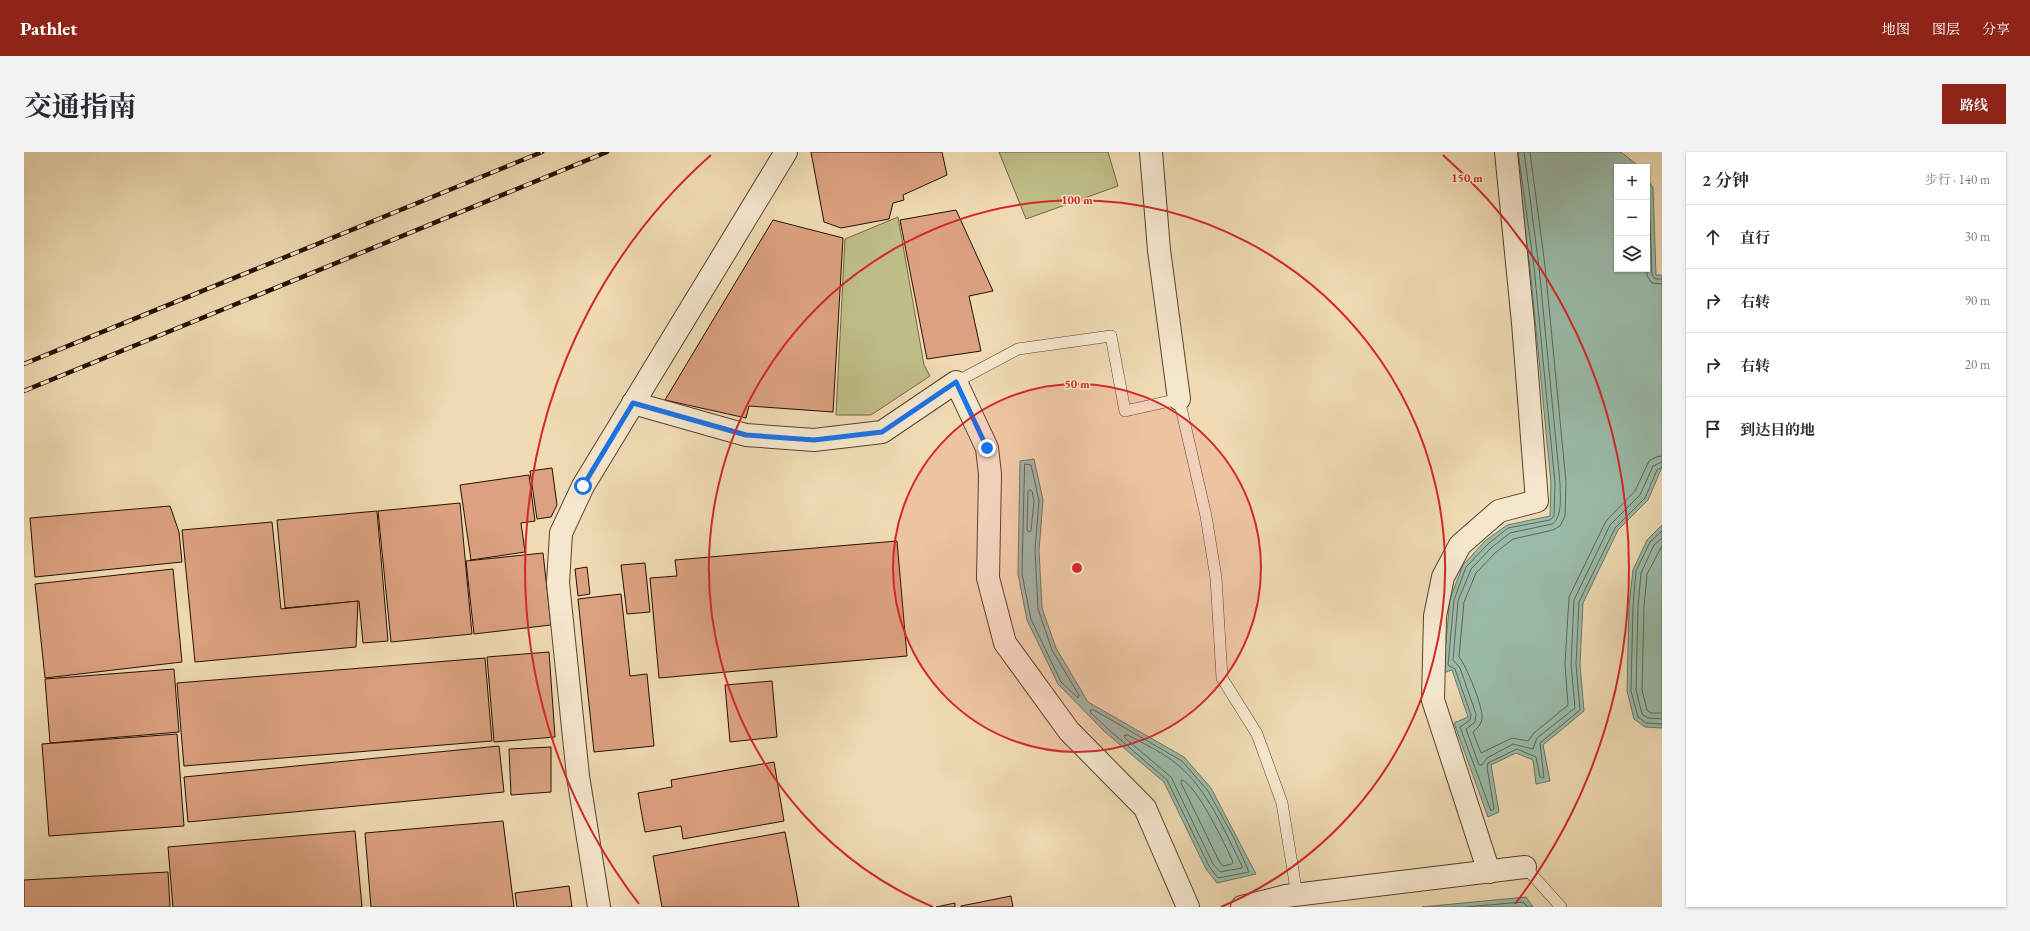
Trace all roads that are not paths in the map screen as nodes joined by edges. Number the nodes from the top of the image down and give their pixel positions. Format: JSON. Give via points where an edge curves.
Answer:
{"nodes":[{"id":1,"x":786,"y":152,"type":"edge"},
{"id":2,"x":1151,"y":152,"type":"edge"},
{"id":3,"x":1506,"y":152,"type":"edge"},
{"id":4,"x":956,"y":382,"type":"junction"},
{"id":5,"x":1179,"y":399,"type":"junction"},
{"id":6,"x":633,"y":403,"type":"junction"},
{"id":7,"x":1525,"y":867,"type":"joint"},
{"id":8,"x":1489,"y":872,"type":"junction"},
{"id":9,"x":1297,"y":895,"type":"junction"},
{"id":10,"x":599,"y":907,"type":"edge"},
{"id":11,"x":1188,"y":907,"type":"edge"},
{"id":12,"x":1242,"y":907,"type":"edge"},
{"id":13,"x":1561,"y":907,"type":"edge"}],
"edges":[{"from":1,"to":6,"type":"street"},
{"from":2,"to":5,"type":"street","via":[[1160,250]]},
{"from":3,"to":8,"type":"street","via":[[1537,502],[1499,511],[1460,545],[1443,577],[1434,616],[1433,700]]},
{"from":4,"to":5,"type":"lane","via":[[1018,349],[1111,336],[1125,411]]},
{"from":4,"to":6,"type":"street","via":[[882,432],[814,440],[746,435]]},
{"from":4,"to":11,"type":"street","via":[[987,448],[990,474],[988,578],[1005,643],[1069,731],[1145,808]]},
{"from":5,"to":9,"type":"lane","via":[[1206,516],[1215,570],[1222,678],[1257,734],[1282,803]]},
{"from":6,"to":10,"type":"street","via":[[583,486],[561,533],[558,583],[578,776]]},
{"from":7,"to":8,"type":"street"},
{"from":7,"to":13,"type":"lane"},
{"from":8,"to":9,"type":"street"},
{"from":9,"to":12,"type":"street"}]}
